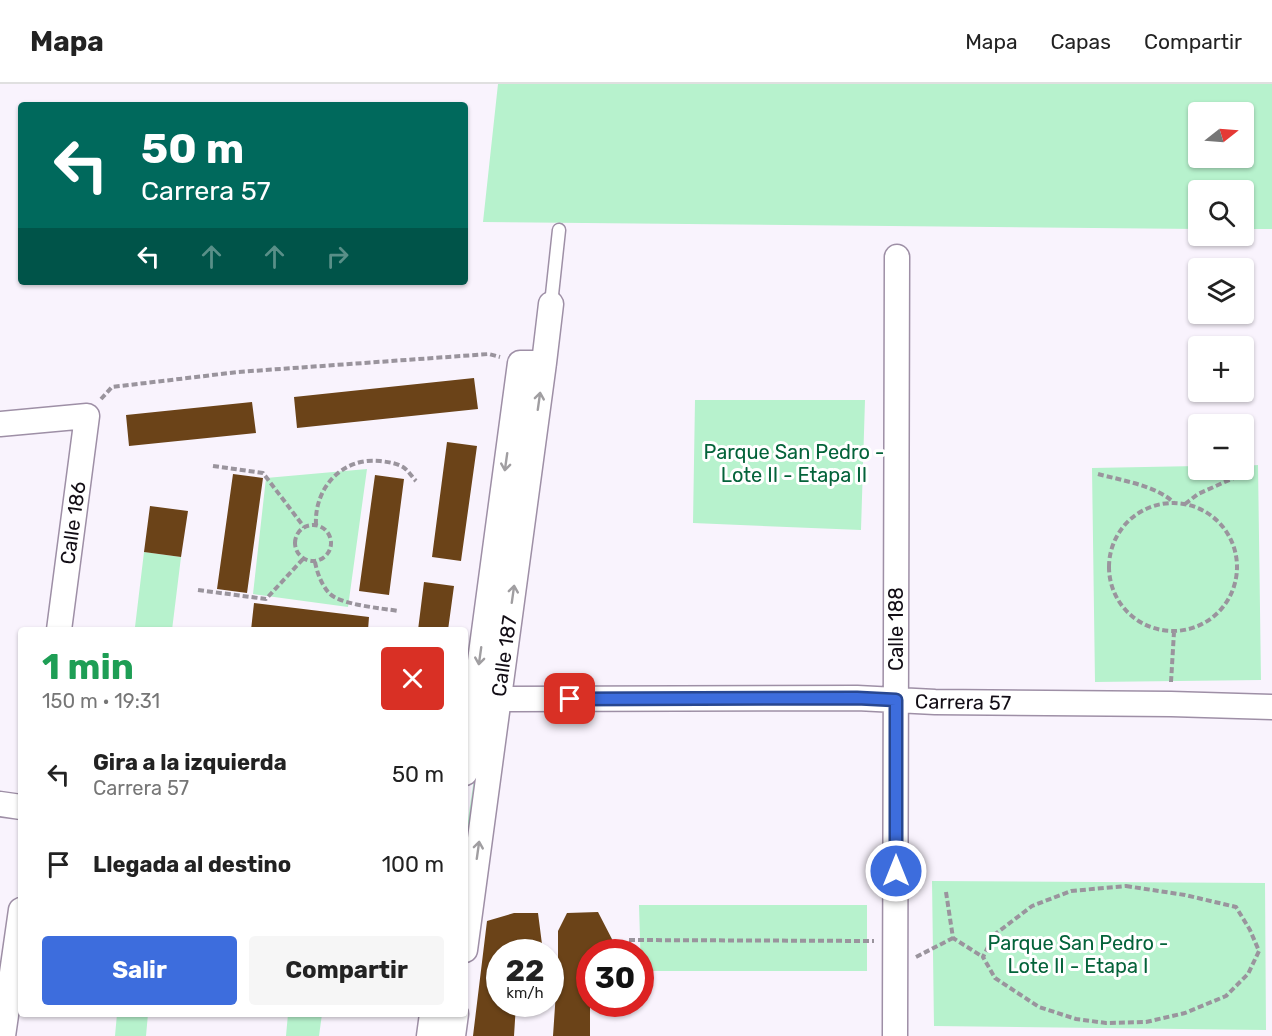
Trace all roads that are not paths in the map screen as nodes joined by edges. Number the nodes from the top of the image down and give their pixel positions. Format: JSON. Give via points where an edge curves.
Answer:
{"nodes":[{"id":1,"x":559,"y":230,"type":"dead end"},
{"id":2,"x":897,"y":257,"type":"dead end"},
{"id":3,"x":551,"y":304,"type":"joint"},
{"id":4,"x":544,"y":363,"type":"junction"},
{"id":5,"x":0,"y":424,"type":"edge"},
{"id":6,"x":59,"y":627,"type":"edge"},
{"id":7,"x":474,"y":699,"type":"junction"},
{"id":8,"x":499,"y":699,"type":"junction"},
{"id":9,"x":896,"y":700,"type":"junction"},
{"id":10,"x":1272,"y":707,"type":"edge"},
{"id":11,"x":468,"y":748,"type":"edge"},
{"id":12,"x":0,"y":804,"type":"edge"},
{"id":13,"x":18,"y":807,"type":"edge"},
{"id":14,"x":468,"y":928,"type":"edge"},
{"id":15,"x":18,"y":931,"type":"edge"},
{"id":16,"x":432,"y":1017,"type":"edge"},
{"id":17,"x":456,"y":1017,"type":"edge"},
{"id":18,"x":3,"y":1036,"type":"edge"},
{"id":19,"x":429,"y":1036,"type":"edge"},
{"id":20,"x":453,"y":1036,"type":"edge"},
{"id":21,"x":895,"y":1036,"type":"edge"}],
"edges":[{"from":1,"to":3,"type":"lane","name":"Calle 187"},
{"from":2,"to":9,"type":"street","name":"Calle 188"},
{"from":3,"to":4,"type":"street","name":"Calle 187"},
{"from":4,"to":7,"type":"street","name":"Calle 187","one_way":true,"via":[[520,363]]},
{"from":8,"to":4,"type":"street","name":"Calle 187","one_way":true},
{"from":5,"to":6,"type":"street","name":"Calle 186","via":[[87,416]]},
{"from":7,"to":8,"type":"street","name":"Carrera 57"},
{"from":7,"to":11,"type":"street","name":"Calle 187"},
{"from":8,"to":9,"type":"street","name":"Carrera 57"},
{"from":14,"to":8,"type":"street","name":"Calle 187","one_way":true},
{"from":9,"to":10,"type":"street","name":"Carrera 57"},
{"from":9,"to":21,"type":"street","name":"Calle 188"},
{"from":12,"to":13,"type":"street"},
{"from":15,"to":18,"type":"street"},
{"from":16,"to":19,"type":"street"},
{"from":17,"to":20,"type":"street"}]}
